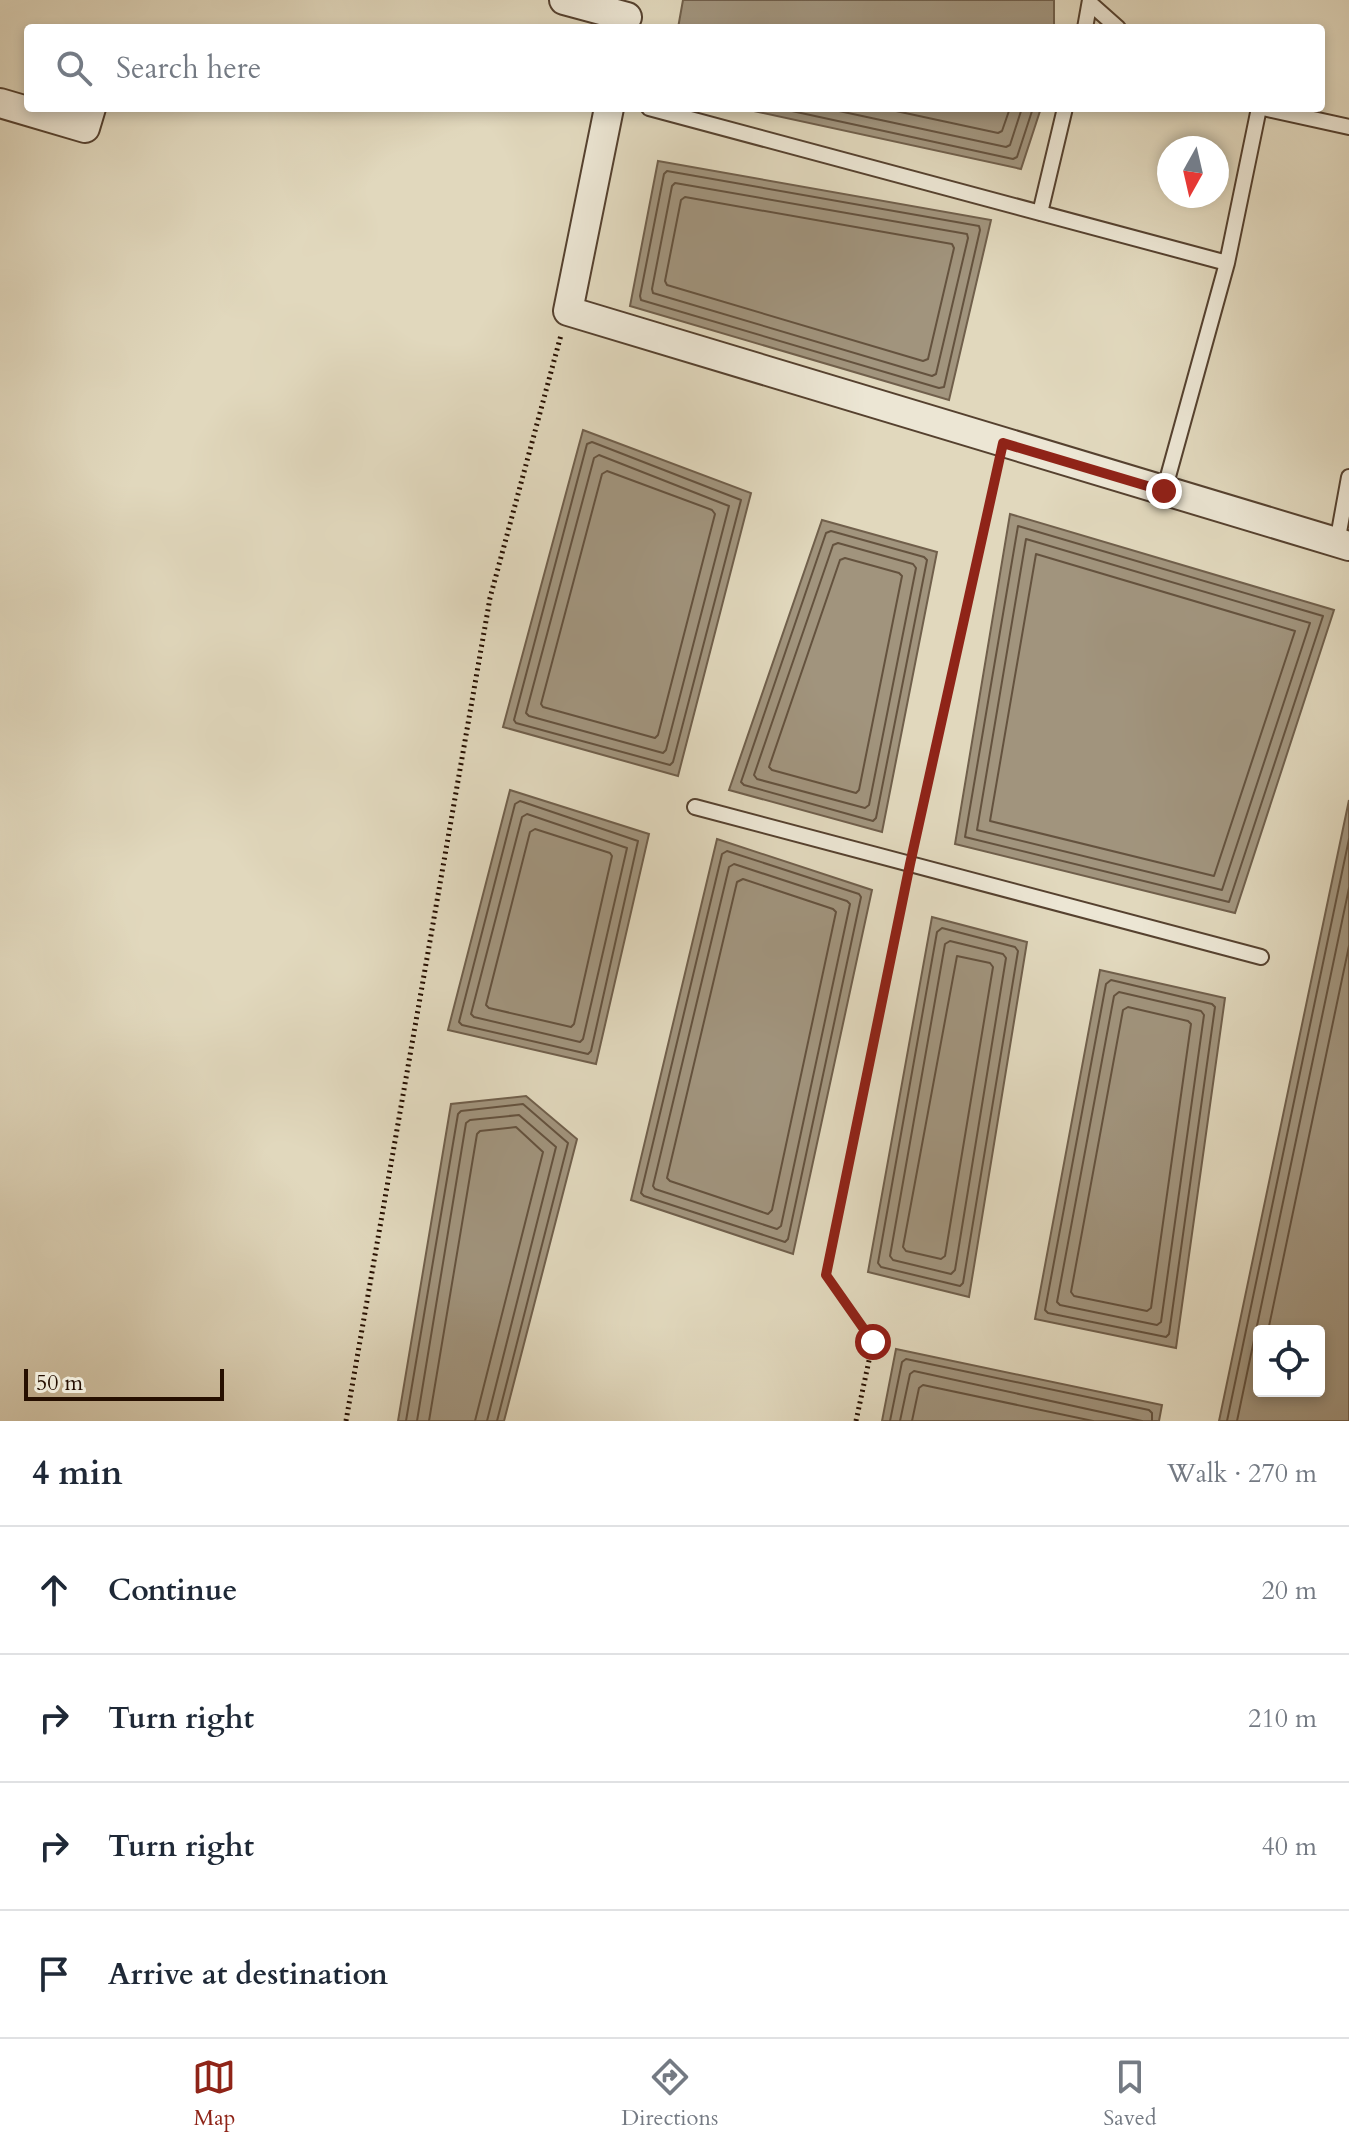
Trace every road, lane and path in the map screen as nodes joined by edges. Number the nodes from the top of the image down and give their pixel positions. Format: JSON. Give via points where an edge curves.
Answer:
{"nodes":[{"id":1,"x":564,"y":0,"type":"edge"},
{"id":2,"x":1090,"y":2,"type":"edge"},
{"id":3,"x":627,"y":15,"type":"edge"},
{"id":4,"x":1086,"y":24,"type":"edge"},
{"id":5,"x":1114,"y":24,"type":"edge"},
{"id":6,"x":0,"y":103,"type":"edge"},
{"id":7,"x":24,"y":110,"type":"edge"},
{"id":8,"x":31,"y":112,"type":"edge"},
{"id":9,"x":90,"y":112,"type":"edge"},
{"id":10,"x":608,"y":112,"type":"edge"},
{"id":11,"x":664,"y":112,"type":"edge"},
{"id":12,"x":1064,"y":112,"type":"edge"},
{"id":13,"x":1260,"y":112,"type":"edge"},
{"id":14,"x":1280,"y":112,"type":"edge"},
{"id":15,"x":1349,"y":127,"type":"edge"},
{"id":16,"x":1040,"y":213,"type":"junction"},
{"id":17,"x":1227,"y":263,"type":"junction"},
{"id":18,"x":568,"y":311,"type":"junction"},
{"id":19,"x":1003,"y":443,"type":"junction"},
{"id":20,"x":1349,"y":477,"type":"edge"},
{"id":21,"x":1164,"y":491,"type":"junction"},
{"id":22,"x":1343,"y":544,"type":"edge"},
{"id":23,"x":695,"y":807,"type":"dead end"},
{"id":24,"x":910,"y":864,"type":"junction"},
{"id":25,"x":1261,"y":957,"type":"dead end"},
{"id":26,"x":346,"y":1421,"type":"edge"},
{"id":27,"x":856,"y":1421,"type":"edge"}],
"edges":[{"from":1,"to":3,"type":"street"},
{"from":2,"to":4,"type":"lane"},
{"from":2,"to":5,"type":"lane"},
{"from":6,"to":7,"type":"street"},
{"from":8,"to":9,"type":"street","via":[[85,128]]},
{"from":10,"to":18,"type":"street"},
{"from":11,"to":16,"type":"lane"},
{"from":12,"to":16,"type":"lane"},
{"from":13,"to":17,"type":"lane"},
{"from":14,"to":15,"type":"lane"},
{"from":16,"to":17,"type":"lane"},
{"from":17,"to":21,"type":"lane"},
{"from":18,"to":19,"type":"street"},
{"from":18,"to":26,"type":"path","via":[[490,598]]},
{"from":19,"to":21,"type":"street"},
{"from":19,"to":24,"type":"path"},
{"from":20,"to":22,"type":"lane"},
{"from":21,"to":22,"type":"street"},
{"from":23,"to":24,"type":"lane"},
{"from":24,"to":25,"type":"lane"},
{"from":24,"to":27,"type":"path","via":[[826,1275],[873,1342]]}]}
